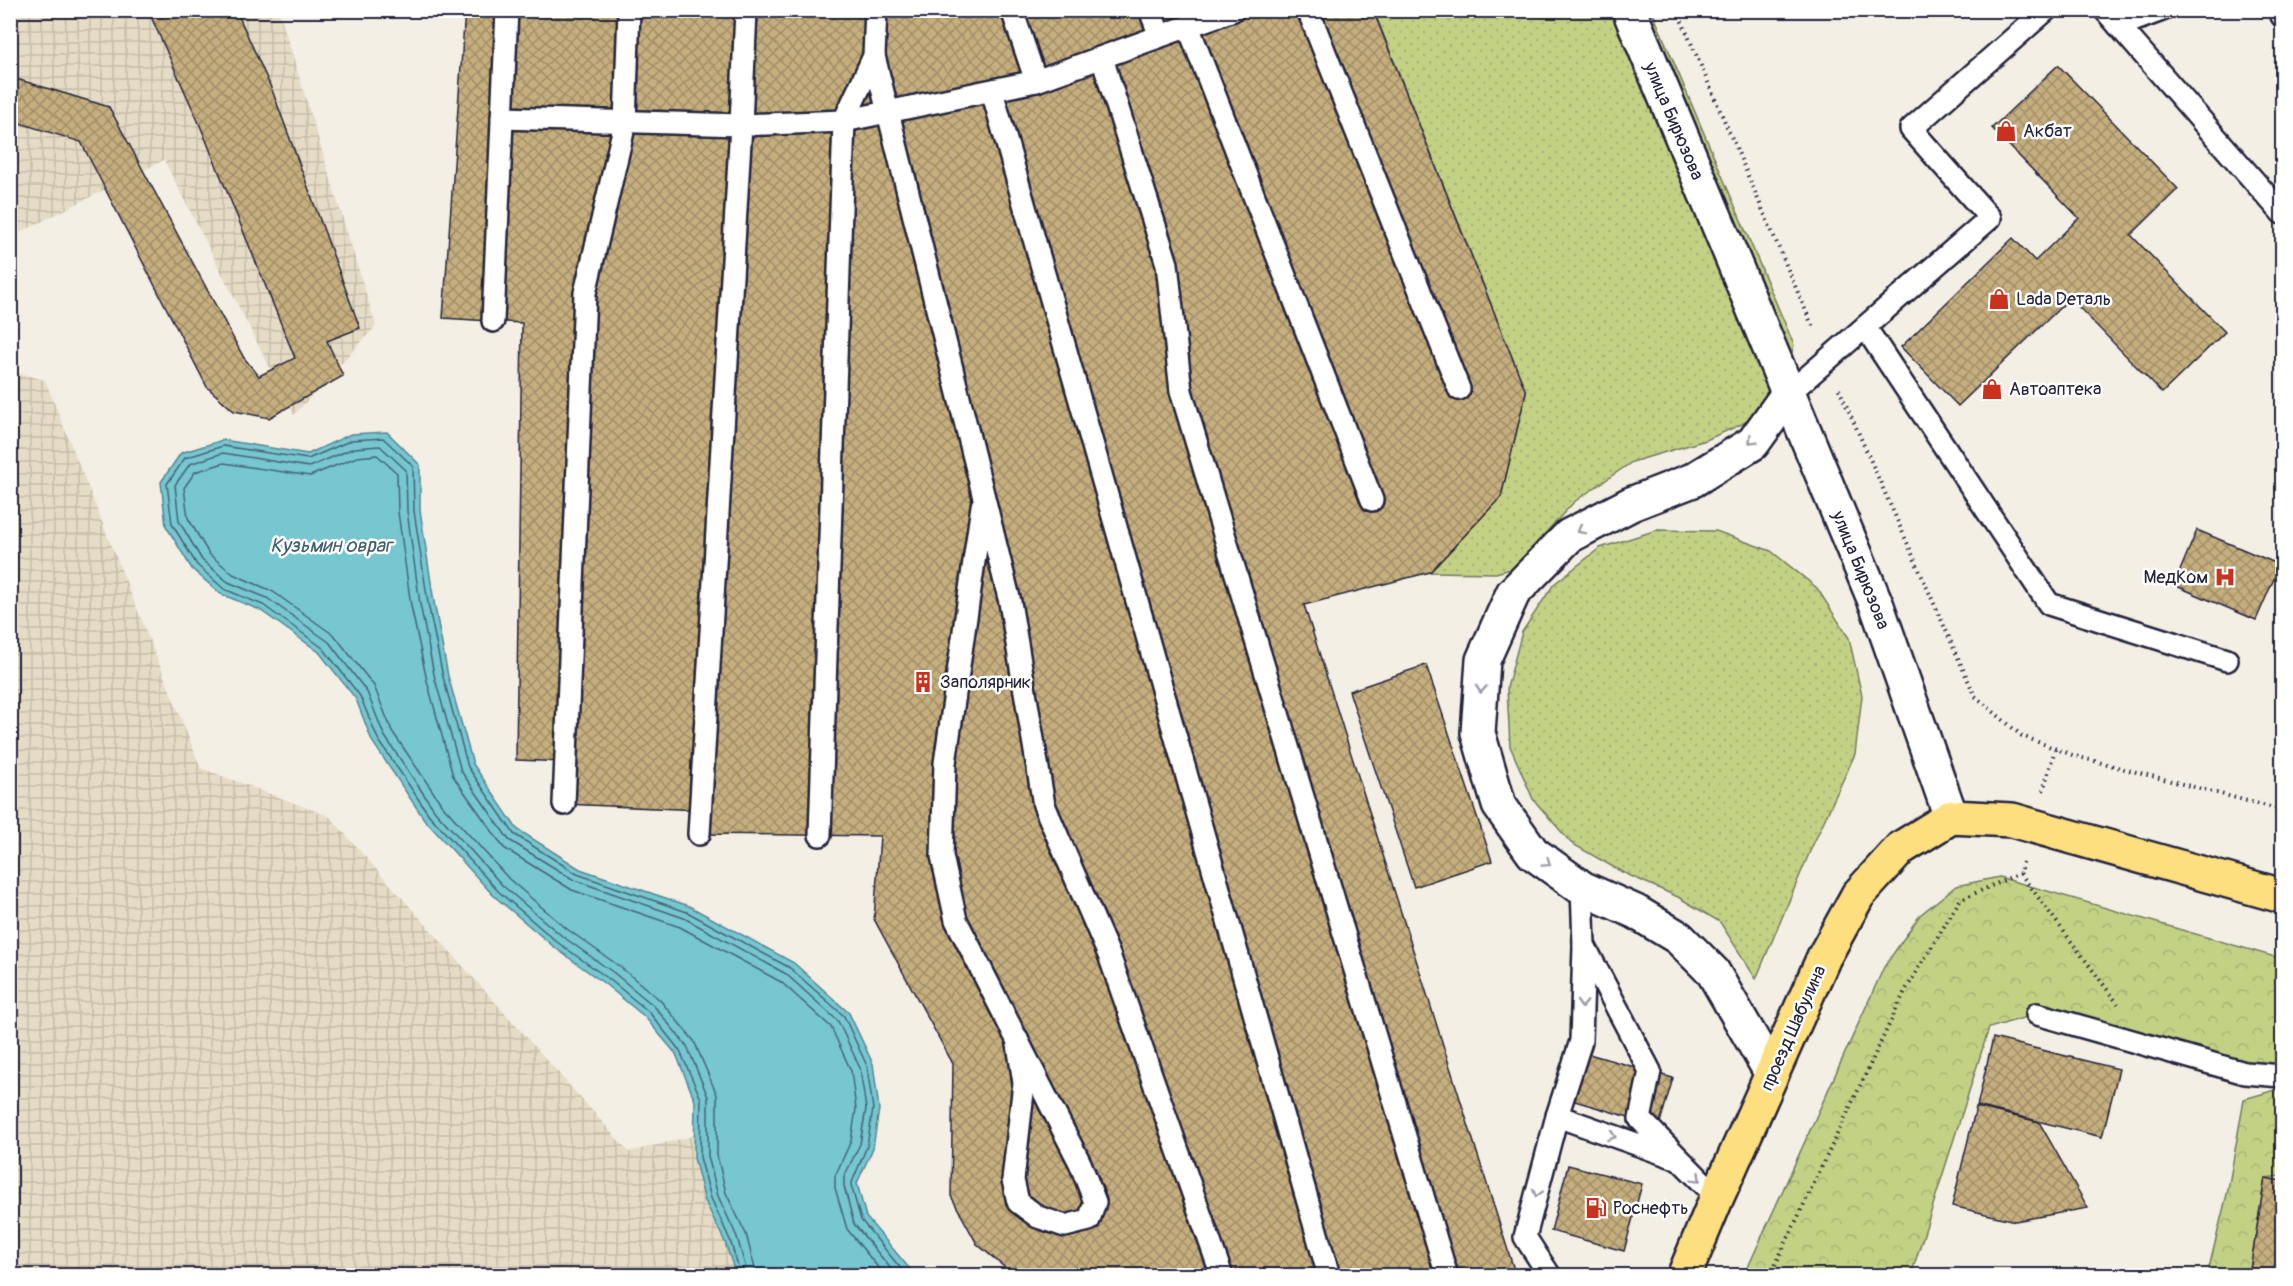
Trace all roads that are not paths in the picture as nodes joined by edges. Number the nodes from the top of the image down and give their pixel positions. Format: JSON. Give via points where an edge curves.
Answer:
{"nodes":[{"id":1,"x":507,"y":10,"type":"edge"},
{"id":2,"x":629,"y":10,"type":"edge"},
{"id":3,"x":746,"y":10,"type":"edge"},
{"id":4,"x":876,"y":10,"type":"edge"},
{"id":5,"x":1012,"y":10,"type":"edge"},
{"id":6,"x":1150,"y":10,"type":"edge"},
{"id":7,"x":1233,"y":10,"type":"edge"},
{"id":8,"x":1308,"y":10,"type":"edge"},
{"id":9,"x":1629,"y":10,"type":"edge"},
{"id":10,"x":2046,"y":10,"type":"edge"},
{"id":11,"x":2162,"y":10,"type":"edge"},
{"id":12,"x":2280,"y":10,"type":"edge"},
{"id":13,"x":2283,"y":16,"type":"edge"},
{"id":14,"x":2112,"y":18,"type":"edge"},
{"id":15,"x":1188,"y":26,"type":"junction"},
{"id":16,"x":1160,"y":36,"type":"junction"},
{"id":17,"x":874,"y":56,"type":"junction"},
{"id":18,"x":1102,"y":58,"type":"junction"},
{"id":19,"x":1036,"y":81,"type":"junction"},
{"id":20,"x":992,"y":91,"type":"junction"},
{"id":21,"x":888,"y":112,"type":"junction"},
{"id":22,"x":502,"y":118,"type":"junction"},
{"id":23,"x":844,"y":121,"type":"junction"},
{"id":24,"x":625,"y":123,"type":"junction"},
{"id":25,"x":741,"y":125,"type":"junction"},
{"id":26,"x":2283,"y":213,"type":"edge"},
{"id":27,"x":493,"y":321,"type":"dead end"},
{"id":28,"x":1865,"y":327,"type":"junction"},
{"id":29,"x":1459,"y":389,"type":"dead end"},
{"id":30,"x":1788,"y":394,"type":"junction"},
{"id":31,"x":984,"y":496,"type":"junction"},
{"id":32,"x":1372,"y":500,"type":"dead end"},
{"id":33,"x":2227,"y":660,"type":"dead end"},
{"id":34,"x":564,"y":804,"type":"dead end"},
{"id":35,"x":1951,"y":817,"type":"junction"},
{"id":36,"x":699,"y":834,"type":"dead end"},
{"id":37,"x":820,"y":836,"type":"dead end"},
{"id":38,"x":1582,"y":888,"type":"junction"},
{"id":39,"x":2283,"y":896,"type":"edge"},
{"id":40,"x":1584,"y":945,"type":"junction"},
{"id":41,"x":2037,"y":1014,"type":"dead end"},
{"id":42,"x":1017,"y":1038,"type":"junction"},
{"id":43,"x":1772,"y":1074,"type":"junction"},
{"id":44,"x":2283,"y":1076,"type":"edge"},
{"id":45,"x":1557,"y":1116,"type":"junction"},
{"id":46,"x":1677,"y":1158,"type":"junction"},
{"id":47,"x":1717,"y":1197,"type":"junction"},
{"id":48,"x":1222,"y":1275,"type":"edge"},
{"id":49,"x":1329,"y":1275,"type":"edge"},
{"id":50,"x":1447,"y":1275,"type":"edge"},
{"id":51,"x":1550,"y":1275,"type":"edge"},
{"id":52,"x":1684,"y":1275,"type":"edge"}],
"edges":[{"from":1,"to":22,"type":"lane"},
{"from":2,"to":24,"type":"lane"},
{"from":3,"to":25,"type":"lane"},
{"from":4,"to":17,"type":"lane"},
{"from":5,"to":19,"type":"lane"},
{"from":6,"to":16,"type":"lane"},
{"from":7,"to":15,"type":"lane"},
{"from":8,"to":29,"type":"lane"},
{"from":9,"to":30,"type":"main road","name":"улица Бирюзова"},
{"from":10,"to":28,"type":"lane","via":[[1911,129],[1990,218]]},
{"from":11,"to":14,"type":"lane"},
{"from":12,"to":13,"type":"lane"},
{"from":14,"to":26,"type":"lane"},
{"from":15,"to":16,"type":"lane"},
{"from":15,"to":32,"type":"lane"},
{"from":16,"to":18,"type":"lane"},
{"from":17,"to":21,"type":"lane"},
{"from":17,"to":23,"type":"lane"},
{"from":18,"to":19,"type":"lane"},
{"from":18,"to":50,"type":"lane","via":[[1167,264],[1181,391]]},
{"from":19,"to":20,"type":"lane"},
{"from":20,"to":21,"type":"lane"},
{"from":20,"to":49,"type":"lane"},
{"from":21,"to":23,"type":"lane"},
{"from":21,"to":31,"type":"lane"},
{"from":22,"to":24,"type":"lane"},
{"from":22,"to":27,"type":"lane"},
{"from":23,"to":25,"type":"lane"},
{"from":23,"to":37,"type":"lane"},
{"from":24,"to":25,"type":"lane"},
{"from":24,"to":34,"type":"lane","via":[[585,293]]},
{"from":25,"to":36,"type":"lane"},
{"from":28,"to":30,"type":"lane"},
{"from":28,"to":33,"type":"lane","via":[[2049,604]]},
{"from":30,"to":35,"type":"main road","name":"улица Бирюзова","via":[[1877,606]]},
{"from":30,"to":38,"type":"main road","one_way":true,"via":[[1752,442],[1693,480],[1631,504],[1569,536],[1513,593],[1483,660],[1478,733],[1499,805],[1533,853]]},
{"from":31,"to":42,"type":"lane","via":[[945,763],[942,856],[956,920]]},
{"from":31,"to":48,"type":"lane","via":[[1010,602],[1044,805],[1109,955]]},
{"from":35,"to":39,"type":"main road","via":[[2012,820]]},
{"from":35,"to":43,"type":"main road","name":"проезд Шабулина","via":[[1901,848],[1858,895],[1824,957]]},
{"from":38,"to":40,"type":"lane"},
{"from":38,"to":43,"type":"main road","via":[[1636,912],[1679,938],[1713,972]]},
{"from":40,"to":45,"type":"lane","one_way":true,"via":[[1581,1041]]},
{"from":40,"to":46,"type":"lane","via":[[1650,1071],[1640,1119]]},
{"from":41,"to":44,"type":"lane","via":[[2245,1073]]},
{"from":42,"to":42,"type":"lane","via":[[1024,1083],[1013,1180],[1018,1202],[1038,1217],[1065,1226],[1089,1220],[1095,1202],[1084,1173]]},
{"from":43,"to":47,"type":"main road","name":"проезд Шабулина"},
{"from":45,"to":46,"type":"lane","one_way":true},
{"from":45,"to":51,"type":"lane","one_way":true,"via":[[1525,1237]]},
{"from":46,"to":47,"type":"lane","one_way":true},
{"from":47,"to":52,"type":"main road","name":"проезд Шабулина"}]}
